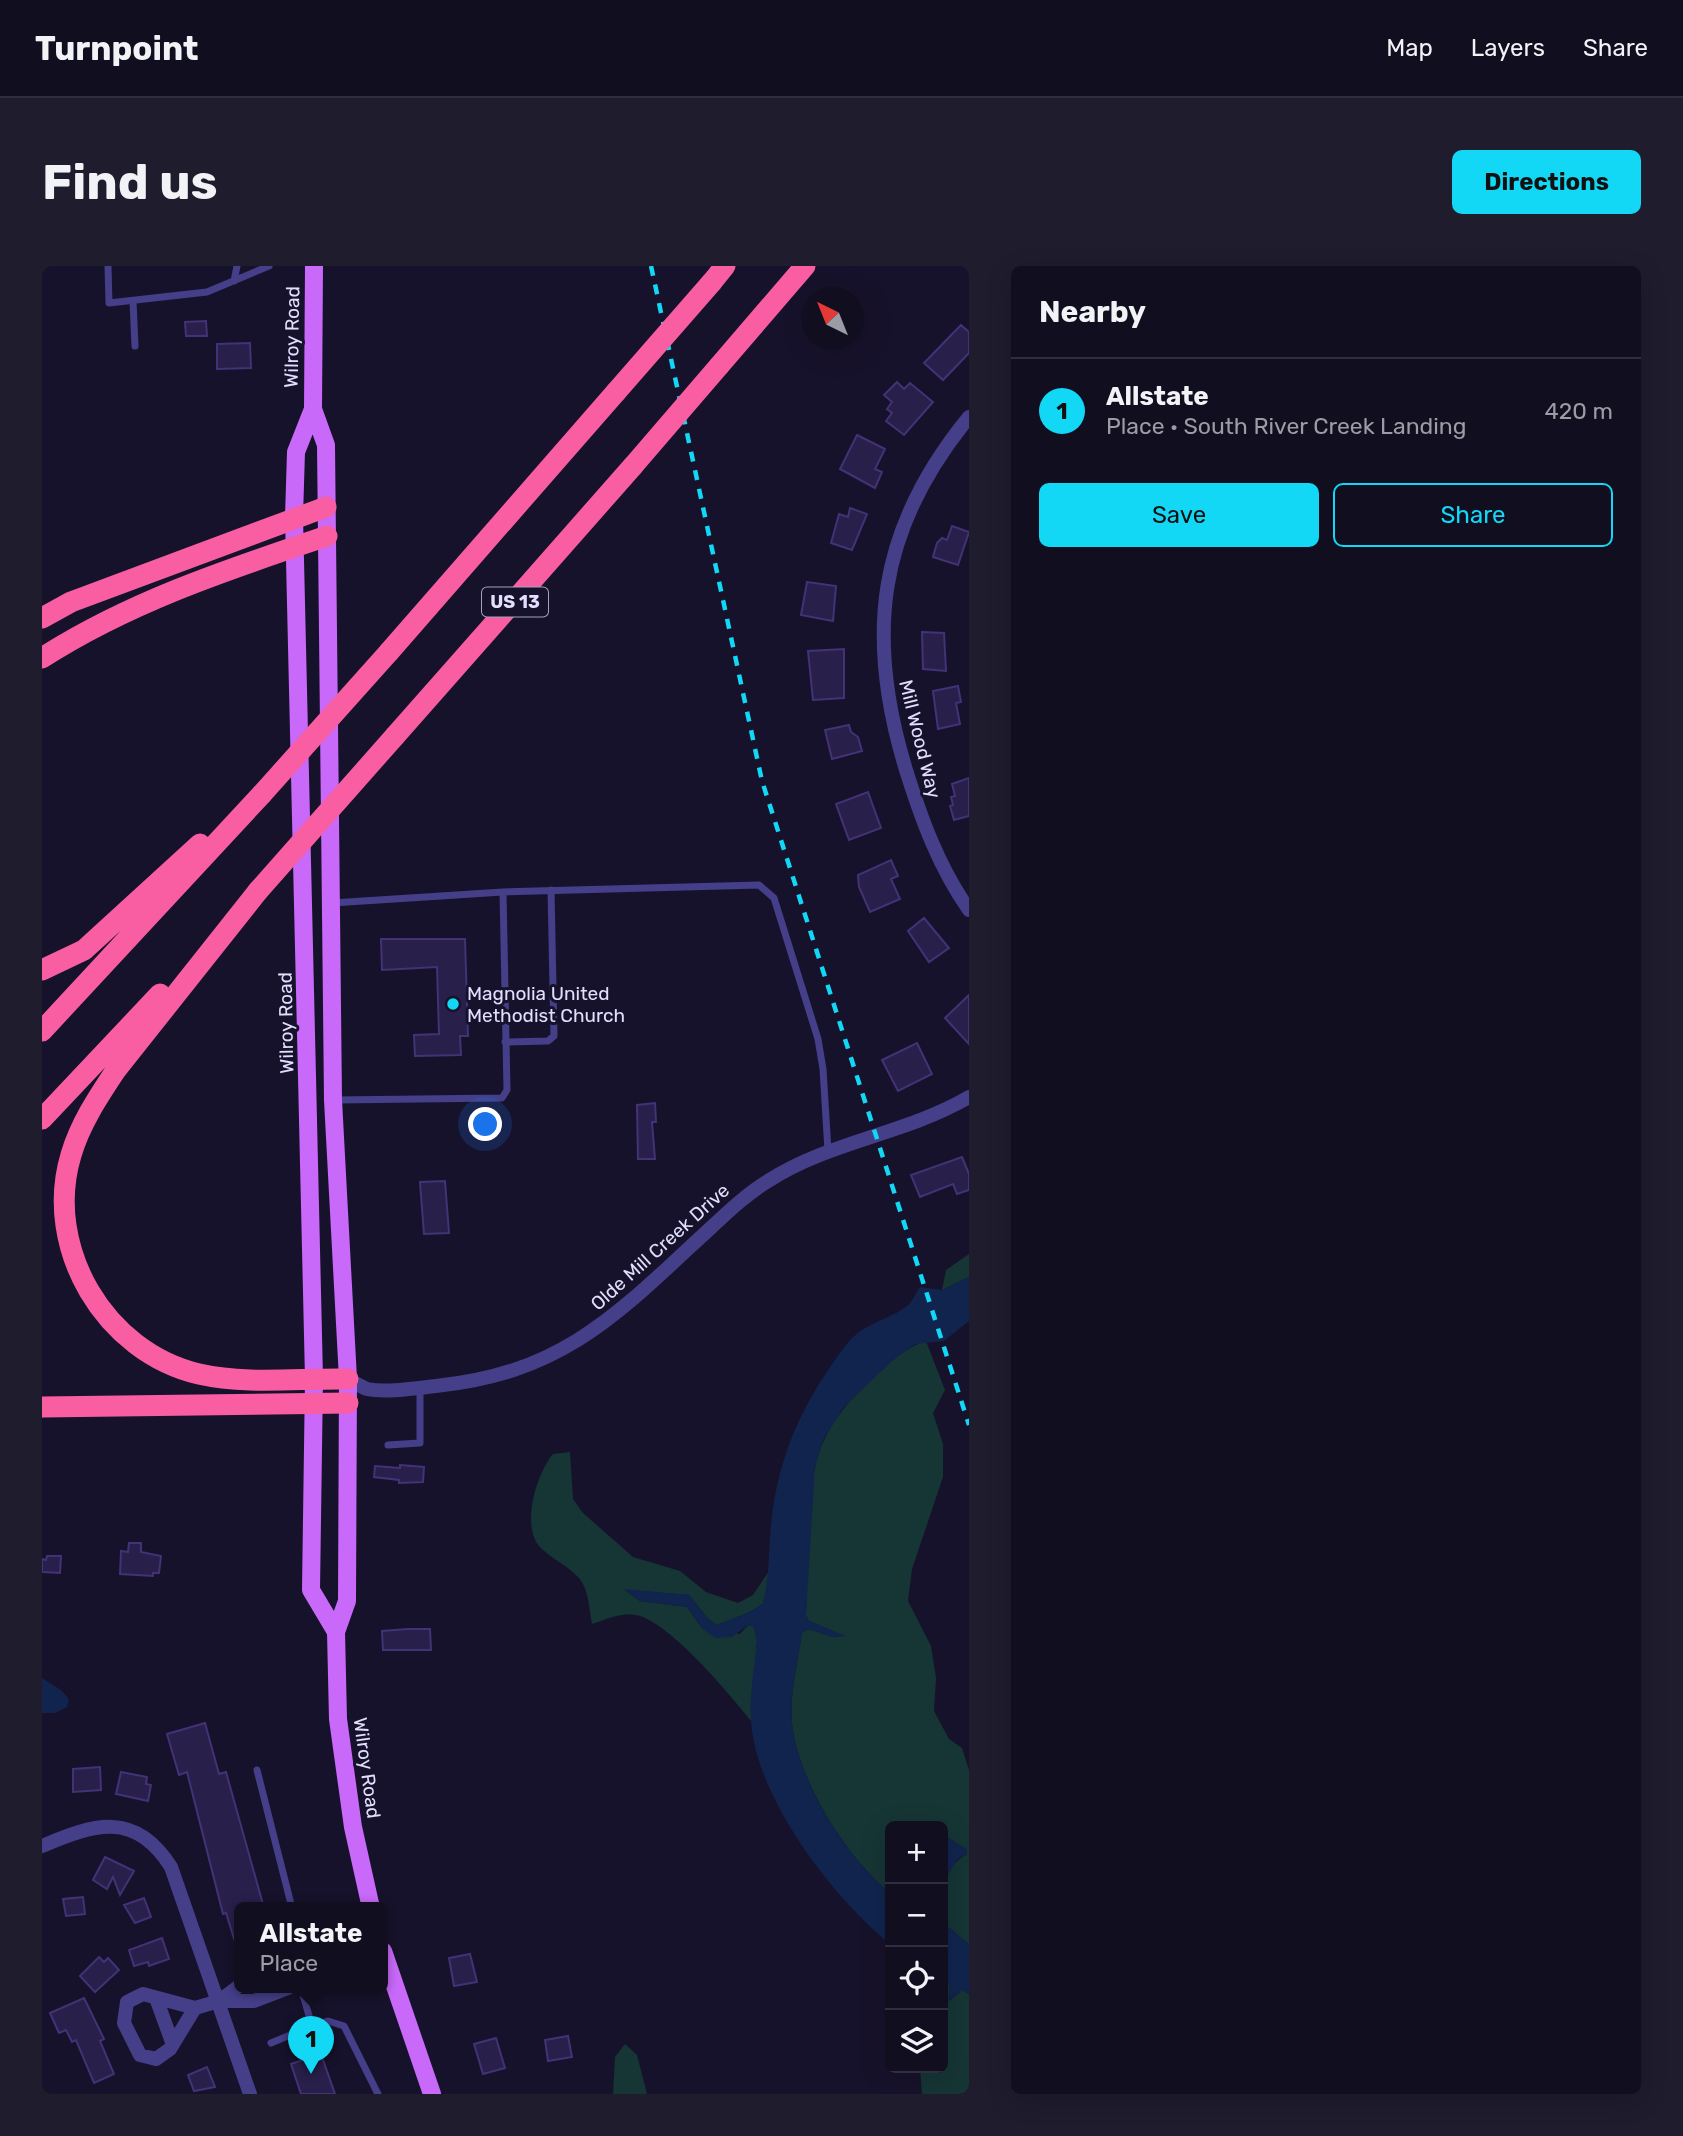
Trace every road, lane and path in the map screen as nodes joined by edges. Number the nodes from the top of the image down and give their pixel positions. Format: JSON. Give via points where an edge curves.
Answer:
{"nodes":[{"id":1,"x":108,"y":266,"type":"edge"},
{"id":2,"x":237,"y":266,"type":"edge"},
{"id":3,"x":269,"y":266,"type":"edge"},
{"id":4,"x":314,"y":266,"type":"edge"},
{"id":5,"x":805,"y":266,"type":"edge"},
{"id":6,"x":718,"y":274,"type":"edge"},
{"id":7,"x":234,"y":281,"type":"junction"},
{"id":8,"x":133,"y":301,"type":"junction"},
{"id":9,"x":135,"y":346,"type":"dead end"},
{"id":10,"x":313,"y":410,"type":"junction"},
{"id":11,"x":969,"y":417,"type":"edge"},
{"id":12,"x":326,"y":507,"type":"junction"},
{"id":13,"x":294,"y":517,"type":"junction"},
{"id":14,"x":327,"y":536,"type":"junction"},
{"id":15,"x":297,"y":546,"type":"junction"},
{"id":16,"x":42,"y":618,"type":"edge"},
{"id":17,"x":42,"y":658,"type":"edge"},
{"id":18,"x":262,"y":794,"type":"junction"},
{"id":19,"x":551,"y":890,"type":"junction"},
{"id":20,"x":258,"y":891,"type":"junction"},
{"id":21,"x":503,"y":892,"type":"junction"},
{"id":22,"x":331,"y":903,"type":"junction"},
{"id":23,"x":969,"y":910,"type":"edge"},
{"id":24,"x":42,"y":970,"type":"edge"},
{"id":25,"x":42,"y":1031,"type":"edge"},
{"id":26,"x":505,"y":1042,"type":"junction"},
{"id":27,"x":969,"y":1097,"type":"edge"},
{"id":28,"x":333,"y":1100,"type":"junction"},
{"id":29,"x":42,"y":1119,"type":"edge"},
{"id":30,"x":828,"y":1151,"type":"junction"},
{"id":31,"x":314,"y":1378,"type":"junction"},
{"id":32,"x":358,"y":1384,"type":"junction"},
{"id":33,"x":420,"y":1388,"type":"junction"},
{"id":34,"x":313,"y":1403,"type":"junction"},
{"id":35,"x":348,"y":1403,"type":"junction"},
{"id":36,"x":42,"y":1407,"type":"edge"},
{"id":37,"x":388,"y":1445,"type":"dead end"},
{"id":38,"x":336,"y":1632,"type":"junction"},
{"id":39,"x":257,"y":1770,"type":"dead end"},
{"id":40,"x":42,"y":1846,"type":"edge"},
{"id":41,"x":290,"y":1902,"type":"edge"},
{"id":42,"x":370,"y":1902,"type":"edge"},
{"id":43,"x":388,"y":1969,"type":"edge"},
{"id":44,"x":234,"y":1990,"type":"edge"},
{"id":45,"x":275,"y":1993,"type":"edge"},
{"id":46,"x":302,"y":1993,"type":"edge"},
{"id":47,"x":156,"y":1998,"type":"junction"},
{"id":48,"x":219,"y":2001,"type":"junction"},
{"id":49,"x":195,"y":2008,"type":"junction"},
{"id":50,"x":312,"y":2026,"type":"junction"},
{"id":51,"x":172,"y":2042,"type":"junction"},
{"id":52,"x":271,"y":2043,"type":"dead end"},
{"id":53,"x":250,"y":2094,"type":"edge"},
{"id":54,"x":378,"y":2094,"type":"edge"},
{"id":55,"x":432,"y":2094,"type":"edge"}],
"edges":[{"from":1,"to":8,"type":"lane","via":[[109,303]]},
{"from":2,"to":7,"type":"lane"},
{"from":3,"to":7,"type":"lane"},
{"from":4,"to":10,"type":"main road","name":"Wilroy Road"},
{"from":5,"to":20,"type":"highway","number":"US 13","bridge":true},
{"from":6,"to":18,"type":"highway","number":"US 13","bridge":true},
{"from":7,"to":8,"type":"lane","via":[[207,292]]},
{"from":8,"to":9,"type":"lane"},
{"from":10,"to":12,"type":"main road","name":"Wilroy Road","via":[[326,445]]},
{"from":10,"to":13,"type":"main road","name":"Wilroy Road","via":[[296,452]]},
{"from":11,"to":23,"type":"street","name":"Mill Wood Way","via":[[934,465],[905,522],[881,625],[888,703],[921,819]]},
{"from":12,"to":13,"type":"highway"},
{"from":12,"to":14,"type":"main road","name":"Wilroy Road"},
{"from":13,"to":15,"type":"main road","name":"Wilroy Road"},
{"from":13,"to":16,"type":"highway","via":[[71,602]]},
{"from":14,"to":15,"type":"highway"},
{"from":14,"to":22,"type":"main road","name":"Wilroy Road"},
{"from":15,"to":17,"type":"highway","via":[[117,616]]},
{"from":15,"to":31,"type":"main road","name":"Wilroy Road"},
{"from":18,"to":24,"type":"highway","via":[[84,950]]},
{"from":18,"to":25,"type":"highway","number":"US 13"},
{"from":19,"to":21,"type":"lane"},
{"from":19,"to":26,"type":"lane","via":[[554,1036],[548,1041]]},
{"from":19,"to":30,"type":"lane","via":[[748,883],[768,890],[775,898],[818,1039]]},
{"from":20,"to":29,"type":"highway","number":"US 13"},
{"from":20,"to":31,"type":"highway","via":[[96,1100],[71,1156],[64,1204],[66,1230],[76,1266],[92,1298],[111,1321],[151,1354],[186,1370],[223,1378]]},
{"from":21,"to":22,"type":"lane"},
{"from":21,"to":26,"type":"lane"},
{"from":22,"to":28,"type":"main road","name":"Wilroy Road"},
{"from":26,"to":28,"type":"lane","via":[[507,1090],[502,1098]]},
{"from":27,"to":30,"type":"street","name":"Olde Mill Creek Drive","via":[[928,1118]]},
{"from":28,"to":32,"type":"main road","name":"Wilroy Road"},
{"from":30,"to":33,"type":"street","name":"Olde Mill Creek Drive","via":[[795,1165],[741,1201],[621,1311],[567,1348],[514,1371]]},
{"from":31,"to":32,"type":"highway"},
{"from":31,"to":34,"type":"main road","name":"Wilroy Road"},
{"from":32,"to":33,"type":"street","name":"Olde Mill Creek Drive"},
{"from":32,"to":35,"type":"main road","name":"Wilroy Road"},
{"from":33,"to":37,"type":"lane","via":[[420,1443]]},
{"from":34,"to":35,"type":"highway"},
{"from":34,"to":36,"type":"highway"},
{"from":34,"to":38,"type":"main road","name":"Wilroy Road","via":[[311,1590]]},
{"from":35,"to":38,"type":"main road","name":"Wilroy Road","via":[[347,1601]]},
{"from":38,"to":42,"type":"main road","name":"Wilroy Road","via":[[343,1768]]},
{"from":39,"to":41,"type":"lane"},
{"from":40,"to":48,"type":"street","via":[[99,1825],[118,1827],[148,1840],[171,1867]]},
{"from":43,"to":55,"type":"main road"},
{"from":44,"to":48,"type":"street"},
{"from":45,"to":48,"type":"street","via":[[254,2001]]},
{"from":46,"to":50,"type":"lane"},
{"from":47,"to":49,"type":"street"},
{"from":47,"to":51,"type":"street"},
{"from":47,"to":51,"type":"street","via":[[143,1994],[127,2002],[123,2016],[127,2032],[134,2048],[147,2058],[164,2055]]},
{"from":48,"to":49,"type":"street"},
{"from":48,"to":53,"type":"street"},
{"from":49,"to":51,"type":"street"},
{"from":50,"to":52,"type":"lane"},
{"from":50,"to":54,"type":"lane","via":[[328,2021],[344,2026]]}]}
